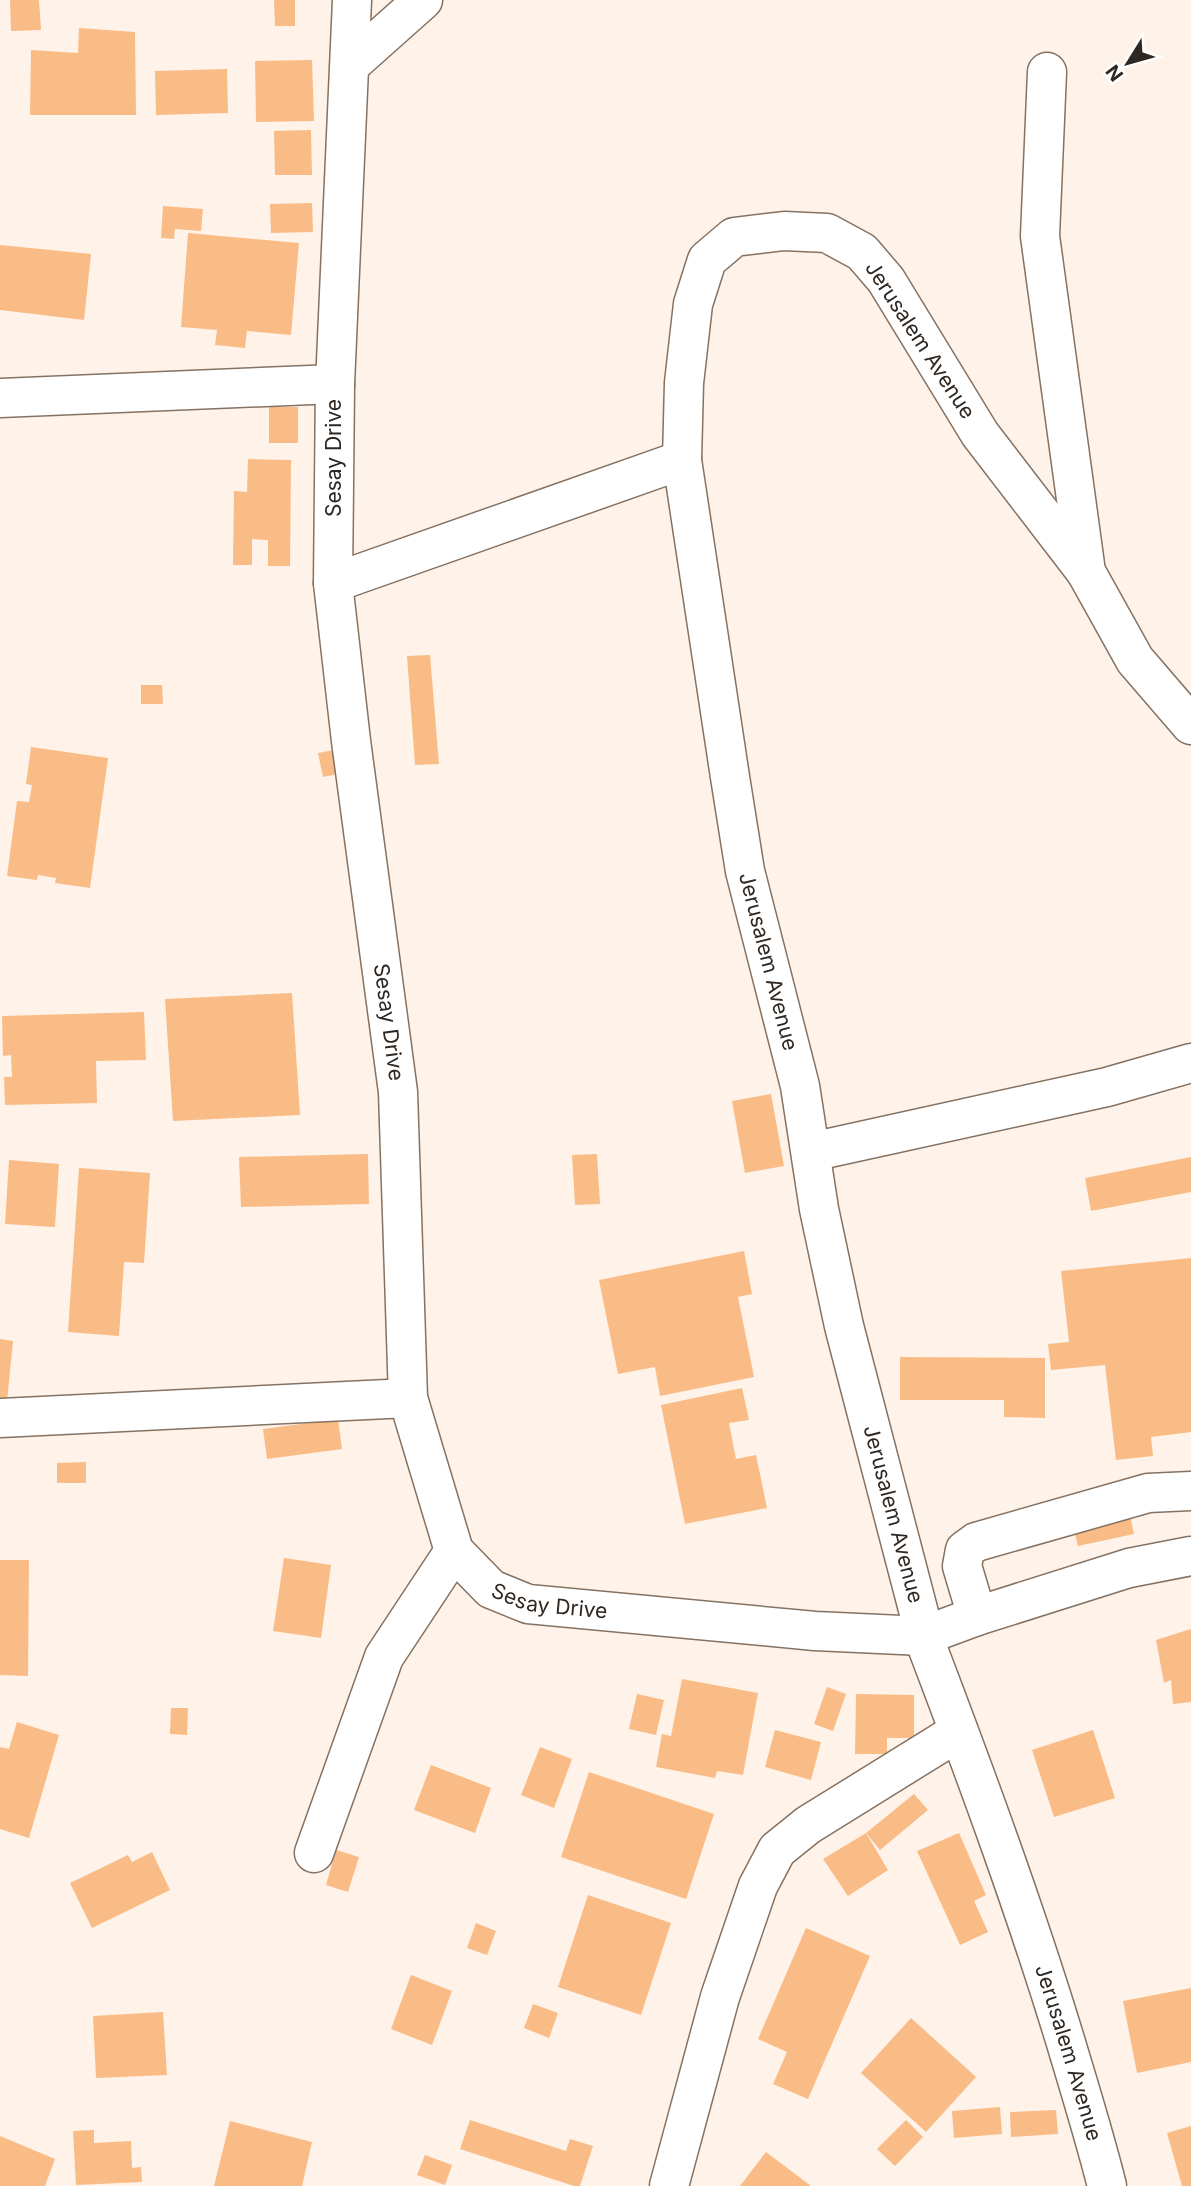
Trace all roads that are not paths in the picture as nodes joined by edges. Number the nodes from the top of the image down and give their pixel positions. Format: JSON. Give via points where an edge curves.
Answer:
{"nodes":[{"id":1,"x":352,"y":0,"type":"edge"},
{"id":2,"x":423,"y":0,"type":"edge"},
{"id":3,"x":350,"y":65,"type":"junction"},
{"id":4,"x":1047,"y":72,"type":"dead end"},
{"id":5,"x":335,"y":384,"type":"junction"},
{"id":6,"x":0,"y":397,"type":"edge"},
{"id":7,"x":682,"y":460,"type":"junction"},
{"id":8,"x":1086,"y":572,"type":"junction"},
{"id":9,"x":333,"y":583,"type":"junction"},
{"id":10,"x":1191,"y":725,"type":"edge"},
{"id":11,"x":1191,"y":1063,"type":"edge"},
{"id":12,"x":811,"y":1152,"type":"junction"},
{"id":13,"x":408,"y":1398,"type":"junction"},
{"id":14,"x":0,"y":1418,"type":"edge"},
{"id":15,"x":1191,"y":1491,"type":"edge"},
{"id":16,"x":454,"y":1551,"type":"junction"},
{"id":17,"x":1191,"y":1556,"type":"edge"},
{"id":18,"x":976,"y":1616,"type":"junction"},
{"id":19,"x":923,"y":1636,"type":"junction"},
{"id":20,"x":958,"y":1732,"type":"junction"},
{"id":21,"x":314,"y":1853,"type":"dead end"},
{"id":22,"x":669,"y":2186,"type":"edge"},
{"id":23,"x":1107,"y":2186,"type":"edge"}],
"edges":[{"from":1,"to":3,"type":"street","name":"Sesay Drive"},
{"from":2,"to":3,"type":"street"},
{"from":3,"to":5,"type":"street","name":"Sesay Drive"},
{"from":4,"to":8,"type":"street","via":[[1040,236]]},
{"from":5,"to":6,"type":"street"},
{"from":5,"to":9,"type":"street","name":"Sesay Drive"},
{"from":7,"to":8,"type":"street","name":"Jerusalem Avenue","via":[[693,304],[708,260],[734,237],[784,231],[827,233],[862,252],[886,280],[980,434]]},
{"from":7,"to":9,"type":"street"},
{"from":7,"to":12,"type":"street","name":"Jerusalem Avenue","via":[[746,871],[800,1087]]},
{"from":8,"to":10,"type":"street","via":[[1135,660]]},
{"from":9,"to":13,"type":"street","name":"Sesay Drive","via":[[398,1092]]},
{"from":11,"to":12,"type":"street","via":[[1107,1087]]},
{"from":12,"to":19,"type":"street","name":"Jerusalem Avenue","via":[[844,1326]]},
{"from":13,"to":14,"type":"street"},
{"from":13,"to":16,"type":"street","name":"Sesay Drive"},
{"from":15,"to":18,"type":"street","via":[[1148,1493],[976,1542],[965,1550],[962,1566]]},
{"from":16,"to":19,"type":"street","name":"Sesay Drive","via":[[491,1589],[528,1604],[815,1631]]},
{"from":16,"to":21,"type":"street","via":[[384,1657]]},
{"from":17,"to":18,"type":"street","via":[[1129,1568]]},
{"from":18,"to":19,"type":"street"},
{"from":19,"to":20,"type":"street","name":"Jerusalem Avenue"},
{"from":20,"to":22,"type":"street","via":[[808,1825],[777,1850],[758,1886],[720,1997]]},
{"from":20,"to":23,"type":"street","name":"Jerusalem Avenue","via":[[1048,1985]]}]}
